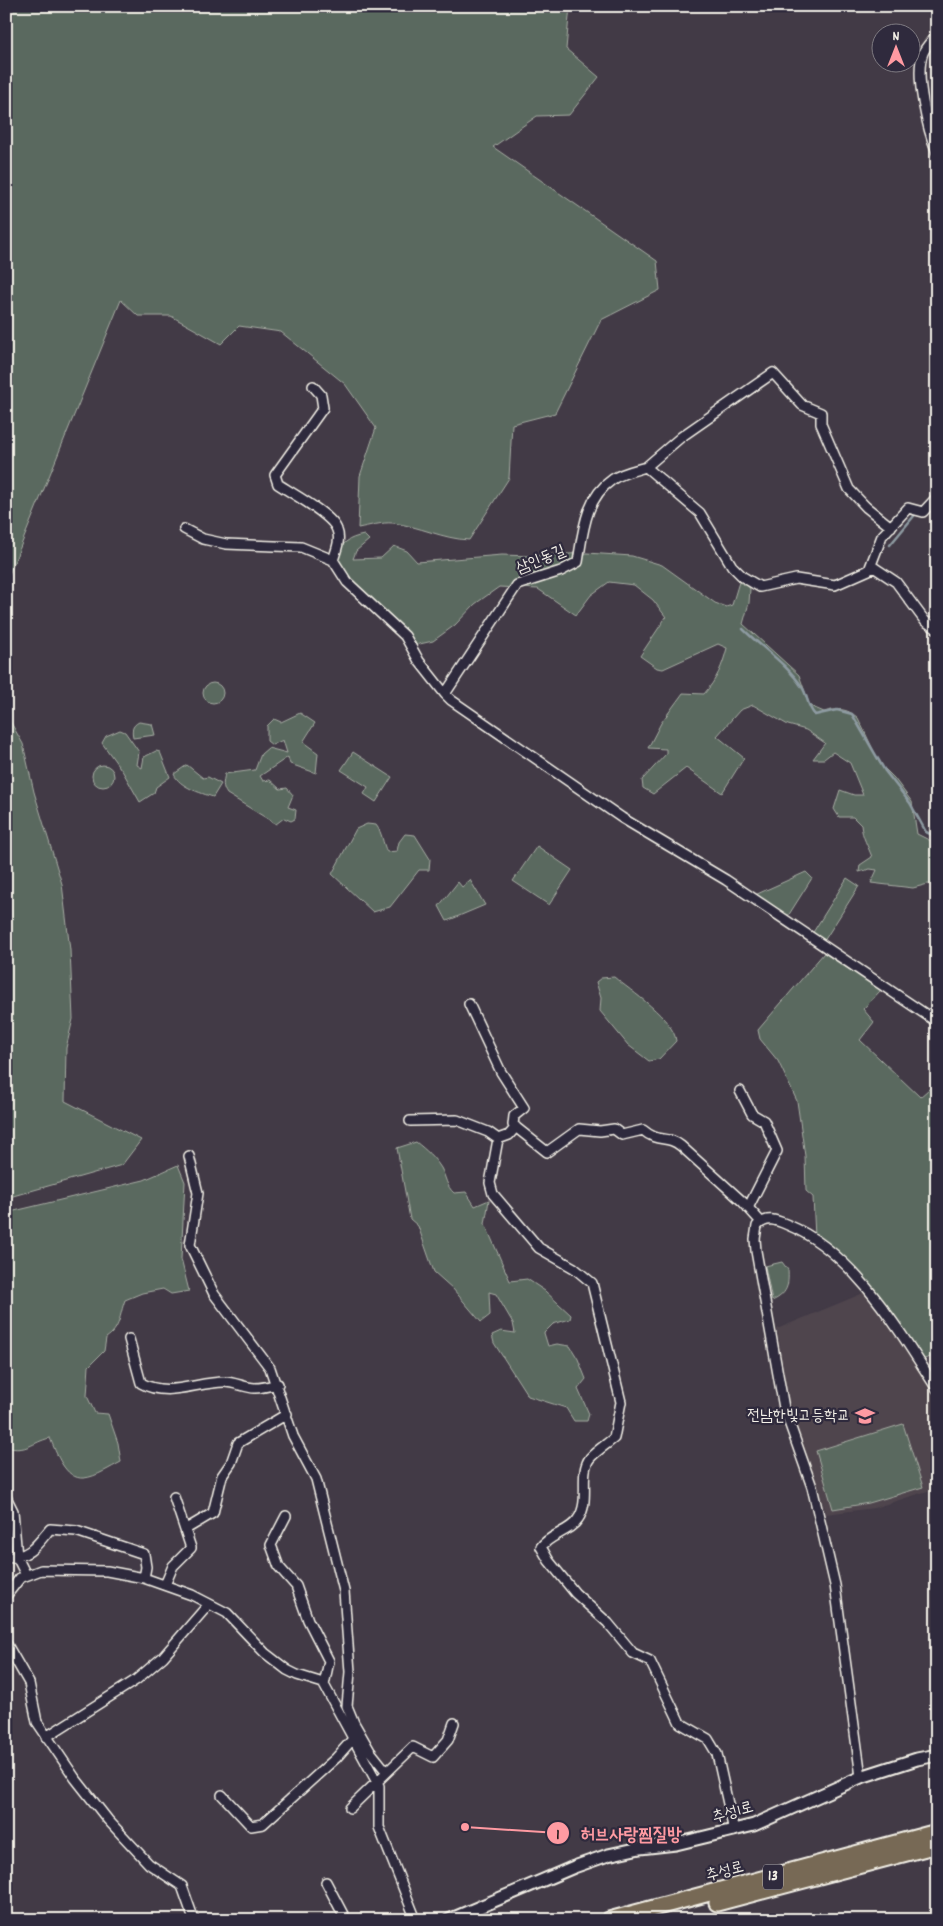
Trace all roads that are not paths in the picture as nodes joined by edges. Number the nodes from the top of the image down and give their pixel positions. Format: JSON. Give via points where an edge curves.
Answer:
{"nodes":[{"id":1,"x":937,"y":34,"type":"edge"},
{"id":2,"x":937,"y":152,"type":"edge"},
{"id":3,"x":313,"y":386,"type":"dead end"},
{"id":4,"x":646,"y":467,"type":"junction"},
{"id":5,"x":937,"y":497,"type":"edge"},
{"id":6,"x":891,"y":527,"type":"junction"},
{"id":7,"x":184,"y":528,"type":"dead end"},
{"id":8,"x":333,"y":560,"type":"junction"},
{"id":9,"x":872,"y":566,"type":"junction"},
{"id":10,"x":937,"y":629,"type":"edge"},
{"id":11,"x":445,"y":694,"type":"junction"},
{"id":12,"x":469,"y":1004,"type":"dead end"},
{"id":13,"x":937,"y":1022,"type":"edge"},
{"id":14,"x":740,"y":1091,"type":"dead end"},
{"id":15,"x":410,"y":1121,"type":"dead end"},
{"id":16,"x":516,"y":1127,"type":"junction"},
{"id":17,"x":498,"y":1138,"type":"junction"},
{"id":18,"x":189,"y":1156,"type":"dead end"},
{"id":19,"x":748,"y":1208,"type":"junction"},
{"id":20,"x":761,"y":1222,"type":"junction"},
{"id":21,"x":129,"y":1339,"type":"dead end"},
{"id":22,"x":278,"y":1384,"type":"junction"},
{"id":23,"x":937,"y":1389,"type":"edge"},
{"id":24,"x":287,"y":1414,"type":"junction"},
{"id":25,"x":6,"y":1497,"type":"edge"},
{"id":26,"x":174,"y":1497,"type":"dead end"},
{"id":27,"x":286,"y":1516,"type":"dead end"},
{"id":28,"x":186,"y":1529,"type":"junction"},
{"id":29,"x":17,"y":1557,"type":"junction"},
{"id":30,"x":6,"y":1558,"type":"edge"},
{"id":31,"x":26,"y":1576,"type":"junction"},
{"id":32,"x":144,"y":1578,"type":"junction"},
{"id":33,"x":165,"y":1585,"type":"junction"},
{"id":34,"x":6,"y":1596,"type":"edge"},
{"id":35,"x":209,"y":1604,"type":"junction"},
{"id":36,"x":6,"y":1643,"type":"edge"},
{"id":37,"x":324,"y":1685,"type":"junction"},
{"id":38,"x":454,"y":1723,"type":"dead end"},
{"id":39,"x":46,"y":1737,"type":"junction"},
{"id":40,"x":352,"y":1740,"type":"junction"},
{"id":41,"x":937,"y":1755,"type":"edge"},
{"id":42,"x":386,"y":1771,"type":"junction"},
{"id":43,"x":861,"y":1777,"type":"junction"},
{"id":44,"x":377,"y":1782,"type":"junction"},
{"id":45,"x":222,"y":1795,"type":"dead end"},
{"id":46,"x":350,"y":1808,"type":"dead end"},
{"id":47,"x":734,"y":1831,"type":"junction"},
{"id":48,"x":937,"y":1832,"type":"edge"},
{"id":49,"x":937,"y":1845,"type":"edge"},
{"id":50,"x":326,"y":1882,"type":"dead end"},
{"id":51,"x":194,"y":1920,"type":"edge"},
{"id":52,"x":346,"y":1920,"type":"edge"},
{"id":53,"x":416,"y":1920,"type":"edge"},
{"id":54,"x":449,"y":1920,"type":"edge"},
{"id":55,"x":609,"y":1920,"type":"edge"},
{"id":56,"x":650,"y":1920,"type":"edge"}],
"edges":[{"from":1,"to":2,"type":"street","via":[[923,53],[920,73],[930,136]]},
{"from":3,"to":8,"type":"street","via":[[321,395],[323,408],[275,476],[278,484],[327,517],[337,528],[338,543]]},
{"from":4,"to":6,"type":"street","via":[[688,431],[774,372],[802,404],[821,413],[821,424],[850,489]]},
{"from":4,"to":9,"type":"street","via":[[700,513],[732,566],[760,587],[796,578],[835,585]]},
{"from":4,"to":11,"type":"street","name":"삼인동길","via":[[614,479],[597,494],[585,518],[578,562],[517,585]]},
{"from":5,"to":6,"type":"street","via":[[923,512],[908,508]]},
{"from":6,"to":9,"type":"street","via":[[882,536]]},
{"from":7,"to":8,"type":"street","via":[[203,539],[226,544],[301,547]]},
{"from":8,"to":11,"type":"street","via":[[347,582],[405,636],[419,661]]},
{"from":9,"to":10,"type":"street","via":[[896,582],[925,621]]},
{"from":11,"to":13,"type":"street","via":[[622,818],[726,880]]},
{"from":12,"to":16,"type":"street","via":[[501,1072],[524,1108],[514,1116]]},
{"from":14,"to":19,"type":"street","via":[[752,1114],[764,1121],[777,1151]]},
{"from":15,"to":17,"type":"street","via":[[456,1120]]},
{"from":16,"to":17,"type":"street","via":[[509,1135]]},
{"from":16,"to":19,"type":"street","via":[[547,1152],[579,1129],[614,1129],[622,1135],[643,1130],[652,1138],[668,1139],[681,1146]]},
{"from":17,"to":47,"type":"street","via":[[490,1183],[493,1194],[539,1248],[574,1268],[592,1283],[621,1402],[614,1438],[589,1458],[583,1510],[577,1521],[546,1540],[541,1547],[575,1592],[608,1623],[633,1653],[650,1661],[680,1723],[708,1739],[717,1754]]},
{"from":18,"to":22,"type":"street","via":[[198,1193],[190,1235],[192,1250],[214,1294],[270,1368]]},
{"from":19,"to":20,"type":"street"},
{"from":20,"to":23,"type":"street","via":[[774,1220],[791,1226],[846,1267],[870,1292]]},
{"from":20,"to":43,"type":"street","via":[[755,1232],[756,1251],[780,1384],[790,1426],[812,1487],[835,1585]]},
{"from":21,"to":22,"type":"street","via":[[141,1384],[147,1387],[177,1389],[227,1382],[254,1388]]},
{"from":22,"to":24,"type":"street"},
{"from":24,"to":28,"type":"street","via":[[238,1443],[222,1476],[213,1513]]},
{"from":24,"to":42,"type":"street","via":[[293,1436],[316,1479],[343,1585],[350,1672],[349,1711],[370,1751]]},
{"from":25,"to":29,"type":"street","via":[[13,1511]]},
{"from":26,"to":28,"type":"street"},
{"from":27,"to":37,"type":"street","via":[[271,1545],[279,1567],[296,1586],[308,1620],[329,1661]]},
{"from":28,"to":33,"type":"street","via":[[191,1548],[173,1566]]},
{"from":29,"to":30,"type":"street"},
{"from":29,"to":31,"type":"street"},
{"from":29,"to":32,"type":"street","via":[[33,1550],[50,1529],[76,1531],[144,1554]]},
{"from":31,"to":32,"type":"street","via":[[42,1570],[89,1570]]},
{"from":31,"to":34,"type":"street","via":[[20,1578]]},
{"from":32,"to":33,"type":"street"},
{"from":33,"to":35,"type":"street"},
{"from":35,"to":37,"type":"street","via":[[232,1617],[265,1653],[287,1670]]},
{"from":35,"to":39,"type":"street","via":[[163,1657],[136,1680]]},
{"from":36,"to":39,"type":"street","via":[[29,1684],[37,1722]]},
{"from":37,"to":40,"type":"street"},
{"from":38,"to":42,"type":"street","via":[[448,1740],[433,1757],[413,1747]]},
{"from":39,"to":51,"type":"street","via":[[120,1834],[157,1870],[182,1886]]},
{"from":40,"to":44,"type":"street"},
{"from":40,"to":45,"type":"street","via":[[263,1824],[251,1826]]},
{"from":41,"to":43,"type":"street","name":"추성1로"},
{"from":42,"to":44,"type":"street"},
{"from":43,"to":47,"type":"street","name":"추성1로"},
{"from":44,"to":46,"type":"street"},
{"from":44,"to":53,"type":"street","via":[[379,1827]]},
{"from":47,"to":54,"type":"street","name":"추성1로","via":[[608,1855],[542,1879]]},
{"from":48,"to":55,"type":"main road","name":"추성로","number":"13"},
{"from":49,"to":56,"type":"main road","name":"추성로","number":"13"},
{"from":50,"to":52,"type":"street"}]}
